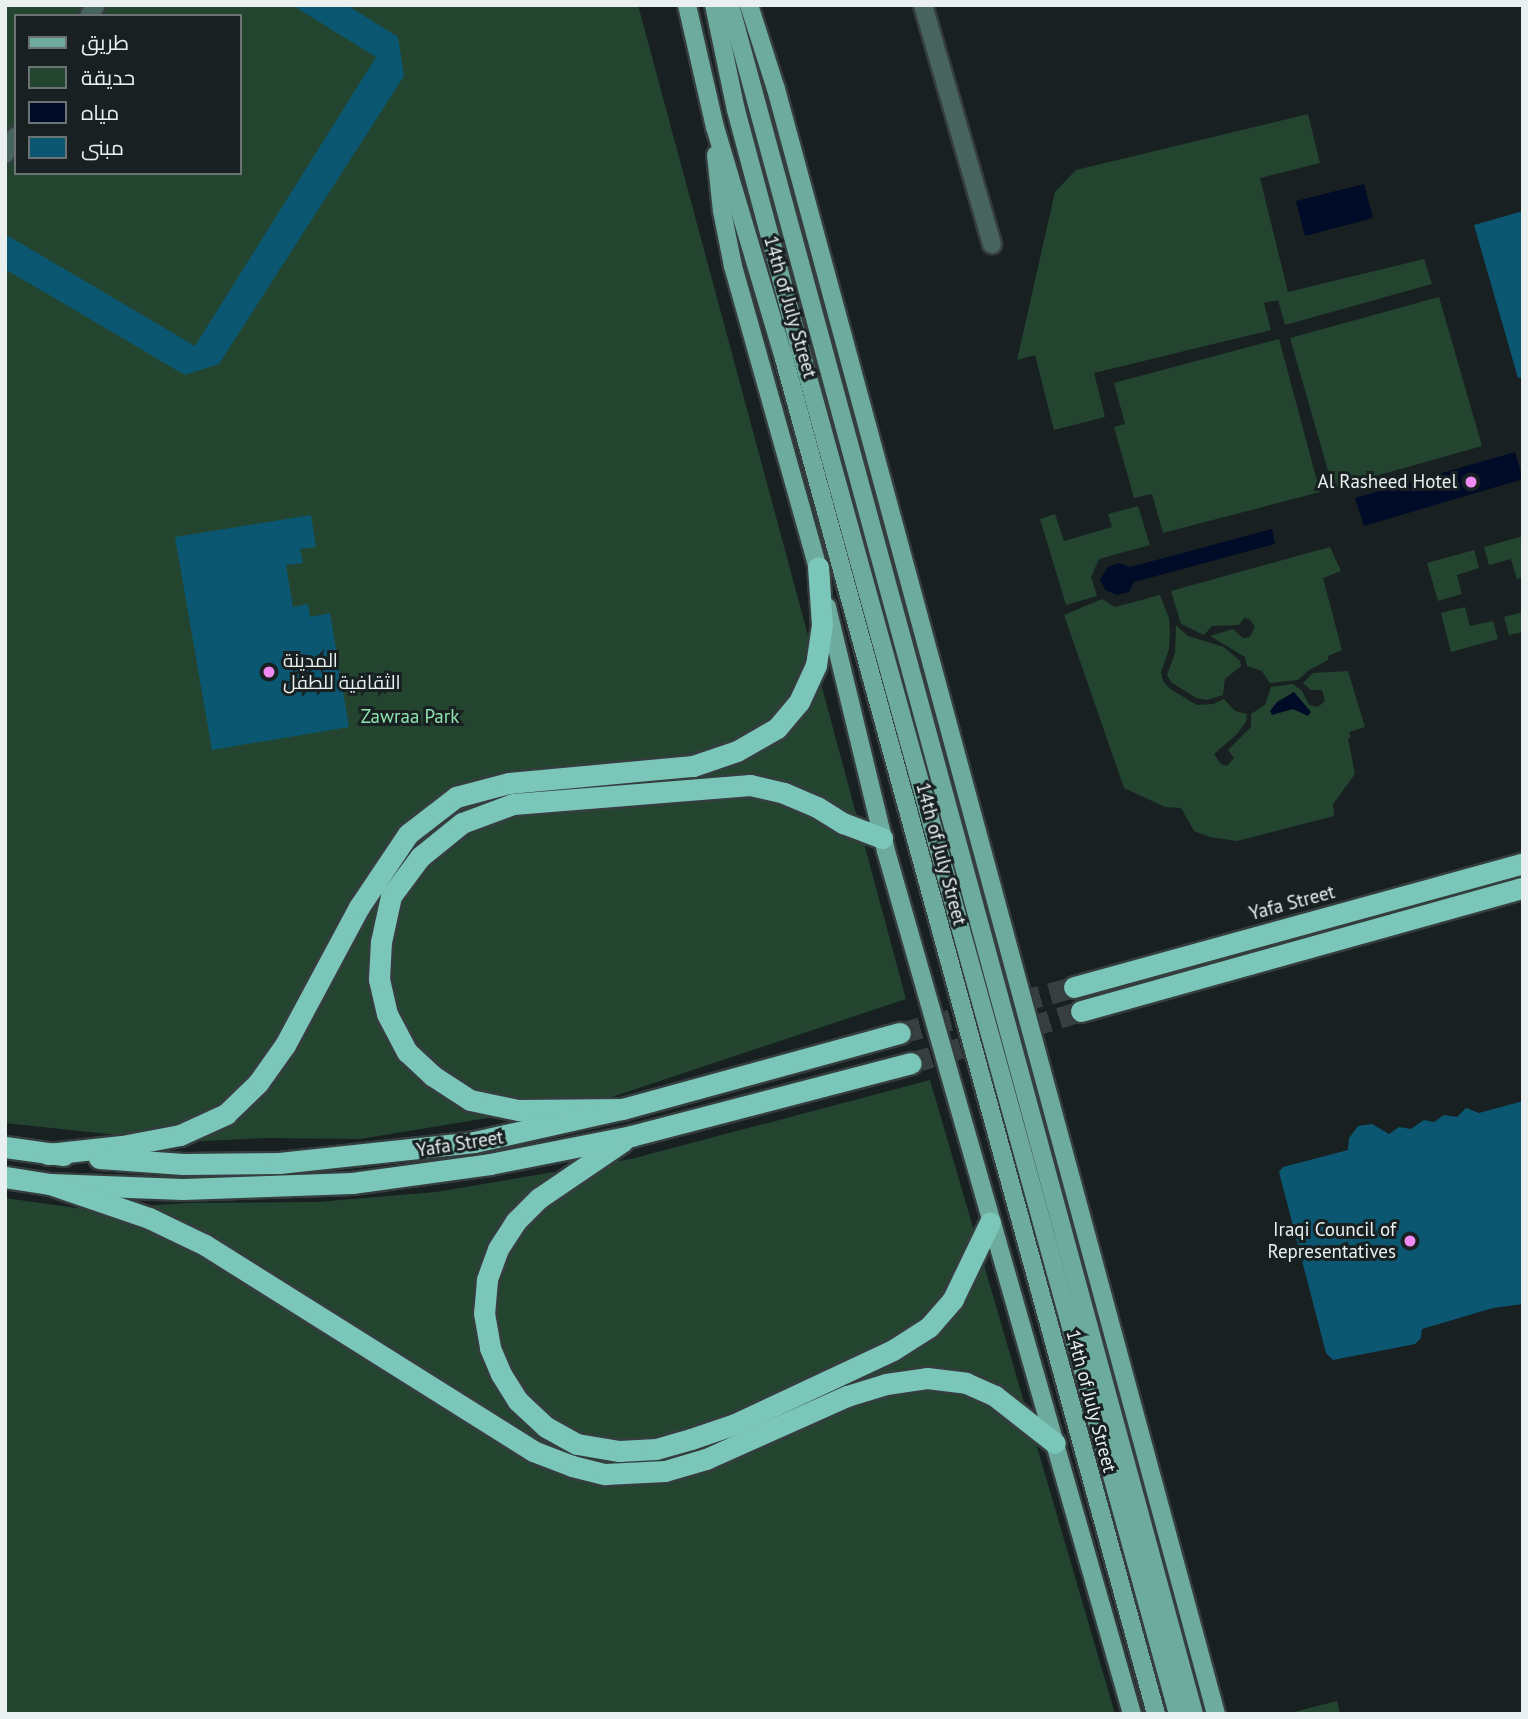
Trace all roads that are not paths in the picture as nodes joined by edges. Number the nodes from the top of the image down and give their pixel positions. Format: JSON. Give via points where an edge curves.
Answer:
{"nodes":[{"id":1,"x":687,"y":5,"type":"edge"},
{"id":2,"x":714,"y":5,"type":"edge"},
{"id":3,"x":730,"y":5,"type":"edge"},
{"id":4,"x":749,"y":5,"type":"edge"},
{"id":5,"x":923,"y":5,"type":"edge"},
{"id":6,"x":715,"y":127,"type":"junction"},
{"id":7,"x":992,"y":244,"type":"dead end"},
{"id":8,"x":818,"y":567,"type":"junction"},
{"id":9,"x":882,"y":838,"type":"junction"},
{"id":10,"x":1523,"y":863,"type":"edge"},
{"id":11,"x":1523,"y":888,"type":"edge"},
{"id":12,"x":1074,"y":987,"type":"tunnel mouth"},
{"id":13,"x":1081,"y":1011,"type":"tunnel mouth"},
{"id":14,"x":900,"y":1033,"type":"tunnel mouth"},
{"id":15,"x":911,"y":1063,"type":"tunnel mouth"},
{"id":16,"x":622,"y":1109,"type":"junction"},
{"id":17,"x":631,"y":1136,"type":"junction"},
{"id":18,"x":5,"y":1147,"type":"edge"},
{"id":19,"x":48,"y":1154,"type":"junction"},
{"id":20,"x":5,"y":1177,"type":"edge"},
{"id":21,"x":50,"y":1184,"type":"junction"},
{"id":22,"x":990,"y":1222,"type":"junction"},
{"id":23,"x":1055,"y":1443,"type":"junction"},
{"id":24,"x":1132,"y":1714,"type":"edge"},
{"id":25,"x":1156,"y":1714,"type":"edge"},
{"id":26,"x":1178,"y":1714,"type":"edge"},
{"id":27,"x":1194,"y":1714,"type":"edge"},
{"id":28,"x":1216,"y":1714,"type":"edge"}],
"edges":[{"from":1,"to":6,"type":"main road","name":"14th of July Street"},
{"from":2,"to":26,"type":"main road","name":"14th of July Street","via":[[736,110],[797,338]]},
{"from":3,"to":27,"type":"main road"},
{"from":4,"to":28,"type":"main road","name":"14th of July Street","via":[[776,89]]},
{"from":5,"to":7,"type":"street"},
{"from":6,"to":8,"type":"main road","via":[[727,239]]},
{"from":6,"to":25,"type":"main road","name":"14th of July Street","via":[[783,355]]},
{"from":8,"to":9,"type":"main road"},
{"from":8,"to":19,"type":"highway","via":[[822,625],[816,664],[799,702],[777,728],[737,751],[693,766],[509,783],[456,797],[408,834],[359,907],[285,1045],[258,1083],[226,1114],[180,1135]]},
{"from":9,"to":16,"type":"highway","via":[[784,793],[750,785],[513,804],[461,823],[420,857],[391,896],[381,942],[379,979],[387,1014],[407,1052],[470,1100],[518,1110]]},
{"from":9,"to":22,"type":"main road"},
{"from":10,"to":12,"type":"highway","name":"Yafa Street"},
{"from":11,"to":13,"type":"highway"},
{"from":14,"to":16,"type":"highway","name":"Yafa Street"},
{"from":15,"to":17,"type":"highway","name":"Yafa Street"},
{"from":16,"to":19,"type":"highway","name":"Yafa Street","via":[[474,1142],[279,1163],[183,1164]]},
{"from":17,"to":21,"type":"highway","name":"Yafa Street","via":[[490,1164],[352,1183],[183,1189]]},
{"from":17,"to":22,"type":"highway","via":[[539,1198],[516,1221],[498,1249],[487,1280],[484,1313],[490,1348],[501,1374],[518,1401],[577,1444],[619,1451],[656,1449],[735,1424],[893,1350],[929,1327],[953,1299]]},
{"from":18,"to":19,"type":"highway","name":"Yafa Street"},
{"from":20,"to":21,"type":"highway","name":"Yafa Street"},
{"from":21,"to":23,"type":"highway","via":[[149,1218],[205,1245],[533,1451],[572,1466],[605,1474],[665,1471],[706,1459],[847,1396],[927,1378],[966,1383],[995,1396]]},
{"from":22,"to":23,"type":"main road"},
{"from":23,"to":24,"type":"main road"}]}
